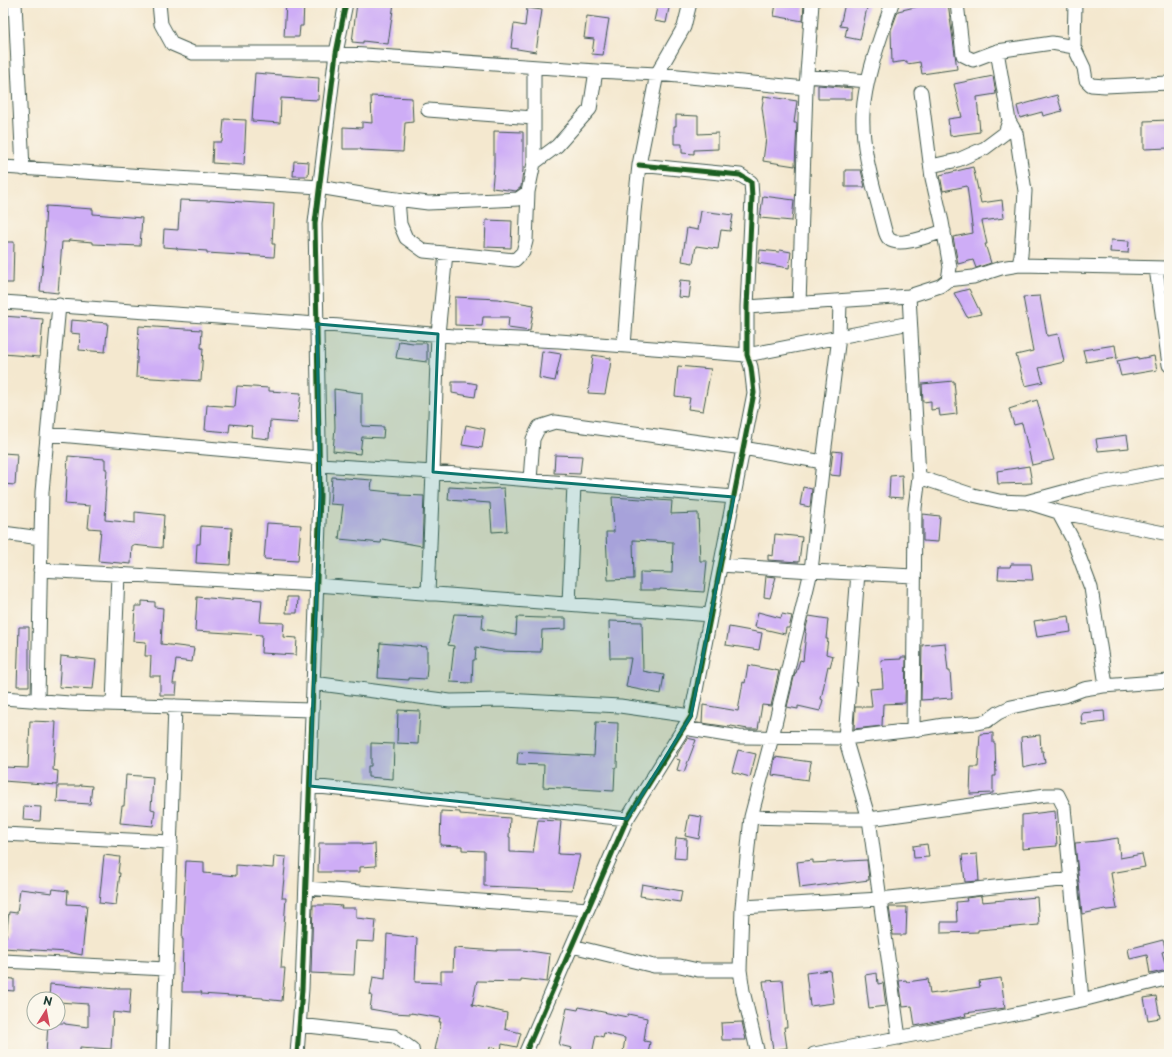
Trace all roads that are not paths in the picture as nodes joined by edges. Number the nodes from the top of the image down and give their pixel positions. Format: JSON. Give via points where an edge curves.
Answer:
{"nodes":[{"id":1,"x":15,"y":3,"type":"edge"},
{"id":2,"x":159,"y":3,"type":"edge"},
{"id":3,"x":346,"y":3,"type":"edge"},
{"id":4,"x":690,"y":3,"type":"edge"},
{"id":5,"x":812,"y":3,"type":"edge"},
{"id":6,"x":892,"y":3,"type":"edge"},
{"id":7,"x":957,"y":3,"type":"edge"},
{"id":8,"x":1074,"y":3,"type":"edge"},
{"id":9,"x":1074,"y":47,"type":"junction"},
{"id":10,"x":996,"y":51,"type":"junction"},
{"id":11,"x":336,"y":53,"type":"junction"},
{"id":12,"x":534,"y":67,"type":"junction"},
{"id":13,"x":596,"y":71,"type":"junction"},
{"id":14,"x":657,"y":74,"type":"junction"},
{"id":15,"x":868,"y":81,"type":"junction"},
{"id":16,"x":806,"y":82,"type":"junction"},
{"id":17,"x":1169,"y":83,"type":"edge"},
{"id":18,"x":921,"y":92,"type":"dead end"},
{"id":19,"x":428,"y":110,"type":"dead end"},
{"id":20,"x":534,"y":118,"type":"junction"},
{"id":21,"x":1009,"y":121,"type":"junction"},
{"id":22,"x":534,"y":163,"type":"junction"},
{"id":23,"x":639,"y":165,"type":"junction"},
{"id":24,"x":931,"y":166,"type":"junction"},
{"id":25,"x":3,"y":167,"type":"edge"},
{"id":26,"x":23,"y":169,"type":"junction"},
{"id":27,"x":319,"y":187,"type":"junction"},
{"id":28,"x":528,"y":192,"type":"junction"},
{"id":29,"x":398,"y":199,"type":"junction"},
{"id":30,"x":944,"y":231,"type":"junction"},
{"id":31,"x":446,"y":253,"type":"junction"},
{"id":32,"x":1019,"y":265,"type":"junction"},
{"id":33,"x":1162,"y":268,"type":"edge"},
{"id":34,"x":948,"y":280,"type":"junction"},
{"id":35,"x":908,"y":296,"type":"junction"},
{"id":36,"x":840,"y":301,"type":"junction"},
{"id":37,"x":3,"y":302,"type":"edge"},
{"id":38,"x":799,"y":304,"type":"junction"},
{"id":39,"x":59,"y":305,"type":"junction"},
{"id":40,"x":747,"y":307,"type":"junction"},
{"id":41,"x":910,"y":323,"type":"junction"},
{"id":42,"x":317,"y":324,"type":"junction"},
{"id":43,"x":438,"y":334,"type":"junction"},
{"id":44,"x":839,"y":337,"type":"junction"},
{"id":45,"x":624,"y":346,"type":"junction"},
{"id":46,"x":747,"y":355,"type":"junction"},
{"id":47,"x":1169,"y":365,"type":"edge"},
{"id":48,"x":48,"y":434,"type":"junction"},
{"id":49,"x":743,"y":448,"type":"junction"},
{"id":50,"x":320,"y":462,"type":"junction"},
{"id":51,"x":823,"y":462,"type":"junction"},
{"id":52,"x":1169,"y":470,"type":"edge"},
{"id":53,"x":433,"y":472,"type":"junction"},
{"id":54,"x":919,"y":477,"type":"junction"},
{"id":55,"x":530,"y":480,"type":"junction"},
{"id":56,"x":574,"y":484,"type":"junction"},
{"id":57,"x":734,"y":497,"type":"junction"},
{"id":58,"x":1026,"y":502,"type":"junction"},
{"id":59,"x":1058,"y":512,"type":"junction"},
{"id":60,"x":3,"y":533,"type":"edge"},
{"id":61,"x":1169,"y":534,"type":"edge"},
{"id":62,"x":40,"y":538,"type":"junction"},
{"id":63,"x":721,"y":565,"type":"junction"},
{"id":64,"x":40,"y":570,"type":"junction"},
{"id":65,"x":811,"y":571,"type":"junction"},
{"id":66,"x":118,"y":574,"type":"junction"},
{"id":67,"x":858,"y":574,"type":"junction"},
{"id":68,"x":914,"y":576,"type":"junction"},
{"id":69,"x":317,"y":585,"type":"junction"},
{"id":70,"x":428,"y":594,"type":"junction"},
{"id":71,"x":569,"y":604,"type":"junction"},
{"id":72,"x":711,"y":615,"type":"junction"},
{"id":73,"x":1169,"y":681,"type":"edge"},
{"id":74,"x":313,"y":683,"type":"junction"},
{"id":75,"x":1106,"y":685,"type":"junction"},
{"id":76,"x":3,"y":698,"type":"edge"},
{"id":77,"x":38,"y":701,"type":"junction"},
{"id":78,"x":113,"y":704,"type":"junction"},
{"id":79,"x":175,"y":706,"type":"junction"},
{"id":80,"x":312,"y":710,"type":"junction"},
{"id":81,"x":691,"y":716,"type":"junction"},
{"id":82,"x":684,"y":728,"type":"junction"},
{"id":83,"x":913,"y":730,"type":"junction"},
{"id":84,"x":772,"y":737,"type":"junction"},
{"id":85,"x":845,"y":738,"type":"junction"},
{"id":86,"x":310,"y":786,"type":"junction"},
{"id":87,"x":751,"y":817,"type":"junction"},
{"id":88,"x":869,"y":819,"type":"junction"},
{"id":89,"x":627,"y":820,"type":"junction"},
{"id":90,"x":3,"y":834,"type":"edge"},
{"id":91,"x":171,"y":842,"type":"junction"},
{"id":92,"x":1071,"y":879,"type":"junction"},
{"id":93,"x":306,"y":888,"type":"junction"},
{"id":94,"x":880,"y":899,"type":"junction"},
{"id":95,"x":742,"y":906,"type":"junction"},
{"id":96,"x":588,"y":909,"type":"junction"},
{"id":97,"x":572,"y":946,"type":"junction"},
{"id":98,"x":3,"y":961,"type":"edge"},
{"id":99,"x":166,"y":969,"type":"junction"},
{"id":100,"x":740,"y":970,"type":"junction"},
{"id":101,"x":1169,"y":978,"type":"edge"},
{"id":102,"x":1082,"y":1000,"type":"junction"},
{"id":103,"x":300,"y":1025,"type":"junction"},
{"id":104,"x":899,"y":1038,"type":"junction"},
{"id":105,"x":163,"y":1054,"type":"edge"},
{"id":106,"x":297,"y":1054,"type":"edge"},
{"id":107,"x":414,"y":1054,"type":"edge"},
{"id":108,"x":525,"y":1054,"type":"edge"},
{"id":109,"x":758,"y":1054,"type":"edge"},
{"id":110,"x":814,"y":1054,"type":"edge"}],
"edges":[{"from":1,"to":26,"type":"street"},
{"from":2,"to":11,"type":"street","via":[[162,24],[172,44],[193,53]]},
{"from":3,"to":11,"type":"street"},
{"from":4,"to":14,"type":"street","via":[[684,27]]},
{"from":5,"to":16,"type":"street"},
{"from":6,"to":15,"type":"street"},
{"from":7,"to":10,"type":"street","via":[[962,55],[973,60]]},
{"from":8,"to":9,"type":"street"},
{"from":9,"to":10,"type":"street","via":[[1052,43]]},
{"from":9,"to":17,"type":"street","via":[[1084,68],[1086,80],[1091,85]]},
{"from":10,"to":21,"type":"street"},
{"from":11,"to":12,"type":"street"},
{"from":11,"to":27,"type":"street"},
{"from":12,"to":13,"type":"street"},
{"from":12,"to":20,"type":"street"},
{"from":13,"to":14,"type":"street"},
{"from":13,"to":22,"type":"street","via":[[590,109],[557,146]]},
{"from":14,"to":16,"type":"street"},
{"from":14,"to":23,"type":"street"},
{"from":15,"to":16,"type":"street"},
{"from":15,"to":30,"type":"street","via":[[863,113],[865,149],[888,238],[894,242],[907,242]]},
{"from":16,"to":38,"type":"street"},
{"from":18,"to":24,"type":"street"},
{"from":19,"to":20,"type":"street"},
{"from":20,"to":22,"type":"street"},
{"from":21,"to":24,"type":"street","via":[[1005,133],[985,148],[958,160]]},
{"from":21,"to":32,"type":"street","via":[[1016,133],[1025,191]]},
{"from":22,"to":28,"type":"street"},
{"from":23,"to":40,"type":"street","via":[[740,175],[751,182]]},
{"from":23,"to":45,"type":"street"},
{"from":24,"to":30,"type":"street"},
{"from":25,"to":26,"type":"street"},
{"from":26,"to":27,"type":"street"},
{"from":27,"to":29,"type":"street"},
{"from":27,"to":42,"type":"street","via":[[315,223]]},
{"from":28,"to":29,"type":"street","via":[[518,199],[428,203]]},
{"from":28,"to":31,"type":"street","via":[[526,241],[523,252],[515,260]]},
{"from":29,"to":31,"type":"street","via":[[400,224],[406,238],[424,251]]},
{"from":30,"to":34,"type":"street","via":[[950,267]]},
{"from":31,"to":43,"type":"street"},
{"from":32,"to":33,"type":"street"},
{"from":32,"to":34,"type":"street","via":[[973,277]]},
{"from":33,"to":47,"type":"street"},
{"from":34,"to":35,"type":"street","via":[[940,286]]},
{"from":35,"to":36,"type":"street"},
{"from":35,"to":41,"type":"street"},
{"from":36,"to":38,"type":"street"},
{"from":36,"to":44,"type":"street"},
{"from":37,"to":39,"type":"street"},
{"from":38,"to":40,"type":"street"},
{"from":39,"to":42,"type":"street"},
{"from":39,"to":48,"type":"street"},
{"from":40,"to":46,"type":"street"},
{"from":41,"to":44,"type":"street"},
{"from":41,"to":54,"type":"street"},
{"from":42,"to":43,"type":"street"},
{"from":42,"to":50,"type":"street"},
{"from":43,"to":45,"type":"street"},
{"from":43,"to":53,"type":"street"},
{"from":44,"to":46,"type":"street"},
{"from":44,"to":51,"type":"street"},
{"from":45,"to":46,"type":"street"},
{"from":46,"to":49,"type":"street","via":[[754,393]]},
{"from":48,"to":50,"type":"street"},
{"from":48,"to":62,"type":"street"},
{"from":49,"to":51,"type":"street"},
{"from":49,"to":55,"type":"street","via":[[556,422],[539,427],[533,439]]},
{"from":49,"to":57,"type":"street"},
{"from":50,"to":53,"type":"street"},
{"from":50,"to":69,"type":"street"},
{"from":51,"to":65,"type":"street"},
{"from":52,"to":58,"type":"street","via":[[1084,486]]},
{"from":53,"to":55,"type":"street"},
{"from":53,"to":70,"type":"street"},
{"from":54,"to":58,"type":"street","via":[[973,495],[999,501]]},
{"from":54,"to":68,"type":"street","via":[[914,508]]},
{"from":55,"to":56,"type":"street"},
{"from":56,"to":57,"type":"street"},
{"from":56,"to":71,"type":"street"},
{"from":57,"to":63,"type":"street"},
{"from":58,"to":59,"type":"street"},
{"from":59,"to":61,"type":"street"},
{"from":59,"to":75,"type":"street","via":[[1073,540],[1091,588]]},
{"from":60,"to":62,"type":"street"},
{"from":62,"to":64,"type":"street"},
{"from":63,"to":65,"type":"street"},
{"from":63,"to":72,"type":"street"},
{"from":64,"to":66,"type":"street"},
{"from":64,"to":77,"type":"street"},
{"from":65,"to":67,"type":"street"},
{"from":65,"to":84,"type":"street"},
{"from":66,"to":69,"type":"street"},
{"from":66,"to":78,"type":"street"},
{"from":67,"to":68,"type":"street"},
{"from":67,"to":85,"type":"street"},
{"from":68,"to":83,"type":"street"},
{"from":69,"to":70,"type":"street"},
{"from":69,"to":74,"type":"street"},
{"from":70,"to":71,"type":"street"},
{"from":71,"to":72,"type":"street"},
{"from":72,"to":81,"type":"street"},
{"from":73,"to":75,"type":"street"},
{"from":74,"to":80,"type":"street"},
{"from":74,"to":81,"type":"street","via":[[450,700],[620,706]]},
{"from":75,"to":83,"type":"street","via":[[1012,708],[998,713],[987,721]]},
{"from":76,"to":77,"type":"street"},
{"from":77,"to":78,"type":"street"},
{"from":78,"to":79,"type":"street"},
{"from":79,"to":80,"type":"street"},
{"from":79,"to":91,"type":"street"},
{"from":80,"to":86,"type":"street"},
{"from":81,"to":82,"type":"street"},
{"from":82,"to":84,"type":"street","via":[[739,737]]},
{"from":82,"to":89,"type":"street"},
{"from":83,"to":85,"type":"street"},
{"from":84,"to":85,"type":"street"},
{"from":84,"to":87,"type":"street"},
{"from":85,"to":88,"type":"street"},
{"from":86,"to":89,"type":"street"},
{"from":86,"to":93,"type":"street"},
{"from":87,"to":88,"type":"street"},
{"from":87,"to":95,"type":"street"},
{"from":88,"to":92,"type":"street","via":[[1058,795],[1064,807]]},
{"from":88,"to":94,"type":"street"},
{"from":89,"to":96,"type":"street"},
{"from":90,"to":91,"type":"street"},
{"from":91,"to":99,"type":"street"},
{"from":92,"to":94,"type":"street"},
{"from":92,"to":102,"type":"street"},
{"from":93,"to":96,"type":"street"},
{"from":93,"to":103,"type":"street"},
{"from":94,"to":95,"type":"street"},
{"from":94,"to":104,"type":"street"},
{"from":95,"to":100,"type":"street"},
{"from":96,"to":97,"type":"street"},
{"from":97,"to":100,"type":"street","via":[[654,966]]},
{"from":97,"to":108,"type":"street"},
{"from":98,"to":99,"type":"street"},
{"from":99,"to":105,"type":"street"},
{"from":100,"to":109,"type":"street"},
{"from":101,"to":102,"type":"street"},
{"from":102,"to":104,"type":"street"},
{"from":103,"to":106,"type":"street"},
{"from":103,"to":107,"type":"street","via":[[394,1036],[412,1049]]},
{"from":104,"to":110,"type":"street"}]}
